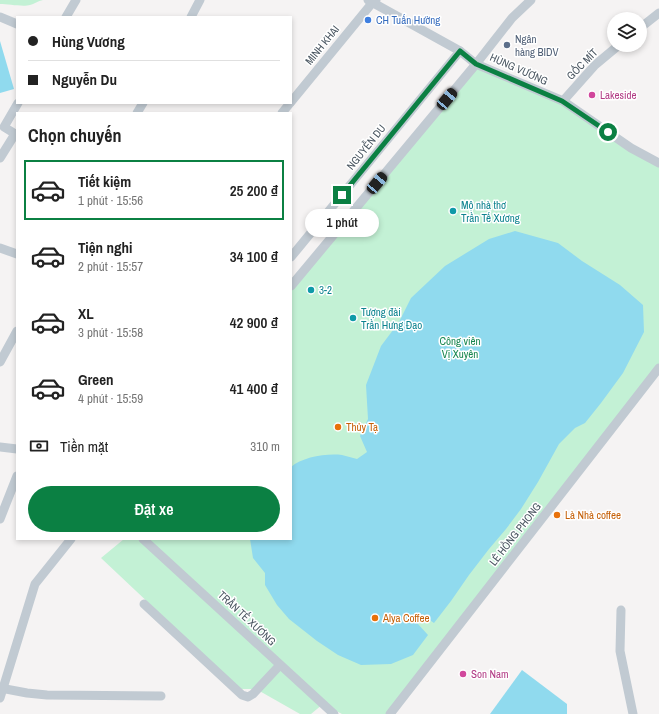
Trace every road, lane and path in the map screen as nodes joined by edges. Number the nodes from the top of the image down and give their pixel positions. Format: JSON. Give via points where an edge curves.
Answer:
{"nodes":[{"id":1,"x":76,"y":0,"type":"edge"},
{"id":2,"x":200,"y":0,"type":"edge"},
{"id":3,"x":531,"y":0,"type":"edge"},
{"id":4,"x":372,"y":1,"type":"edge"},
{"id":5,"x":659,"y":13,"type":"edge"},
{"id":6,"x":67,"y":16,"type":"edge"},
{"id":7,"x":192,"y":16,"type":"edge"},
{"id":8,"x":0,"y":17,"type":"edge"},
{"id":9,"x":647,"y":22,"type":"edge"},
{"id":10,"x":16,"y":24,"type":"edge"},
{"id":11,"x":460,"y":51,"type":"junction"},
{"id":12,"x":610,"y":52,"type":"edge"},
{"id":13,"x":476,"y":64,"type":"junction"},
{"id":14,"x":562,"y":101,"type":"junction"},
{"id":15,"x":292,"y":102,"type":"edge"},
{"id":16,"x":17,"y":104,"type":"edge"},
{"id":17,"x":290,"y":104,"type":"edge"},
{"id":18,"x":283,"y":112,"type":"edge"},
{"id":19,"x":16,"y":134,"type":"edge"},
{"id":20,"x":0,"y":158,"type":"edge"},
{"id":21,"x":659,"y":163,"type":"edge"},
{"id":22,"x":0,"y":248,"type":"edge"},
{"id":23,"x":16,"y":254,"type":"edge"},
{"id":24,"x":292,"y":256,"type":"edge"},
{"id":25,"x":292,"y":285,"type":"edge"},
{"id":26,"x":16,"y":333,"type":"edge"},
{"id":27,"x":0,"y":362,"type":"edge"},
{"id":28,"x":659,"y":368,"type":"edge"},
{"id":29,"x":0,"y":446,"type":"edge"},
{"id":30,"x":16,"y":449,"type":"edge"},
{"id":31,"x":16,"y":479,"type":"edge"},
{"id":32,"x":0,"y":519,"type":"edge"},
{"id":33,"x":70,"y":540,"type":"edge"},
{"id":34,"x":144,"y":540,"type":"edge"},
{"id":35,"x":144,"y":604,"type":"dead end"},
{"id":36,"x":621,"y":610,"type":"dead end"},
{"id":37,"x":280,"y":664,"type":"junction"},
{"id":38,"x":1,"y":688,"type":"edge"},
{"id":39,"x":161,"y":696,"type":"dead end"},
{"id":40,"x":0,"y":698,"type":"edge"},
{"id":41,"x":334,"y":714,"type":"edge"},
{"id":42,"x":390,"y":714,"type":"edge"},
{"id":43,"x":633,"y":714,"type":"edge"}],
"edges":[{"from":1,"to":6,"type":"street"},
{"from":2,"to":7,"type":"street"},
{"from":3,"to":13,"type":"street","via":[[512,18]]},
{"from":4,"to":11,"type":"street","name":"HÙNG VƯƠNG"},
{"from":4,"to":15,"type":"street","name":"MINH KHAI"},
{"from":5,"to":9,"type":"street"},
{"from":8,"to":10,"type":"street"},
{"from":11,"to":13,"type":"street","name":"HÙNG VƯƠNG"},
{"from":11,"to":24,"type":"street","name":"NGUYỄN DU"},
{"from":12,"to":14,"type":"street","name":"GỐC MÍT","via":[[595,64]]},
{"from":13,"to":14,"type":"street","name":"HÙNG VƯƠNG"},
{"from":13,"to":25,"type":"street"},
{"from":14,"to":21,"type":"street","name":"HÙNG VƯƠNG","via":[[631,148]]},
{"from":16,"to":19,"type":"street","via":[[4,127]]},
{"from":17,"to":18,"type":"street","name":"MINH KHAI"},
{"from":19,"to":20,"type":"street"},
{"from":22,"to":23,"type":"street"},
{"from":26,"to":27,"type":"street"},
{"from":28,"to":42,"type":"street","name":"LÊ HỒNG PHONG"},
{"from":29,"to":30,"type":"street"},
{"from":31,"to":32,"type":"street"},
{"from":33,"to":38,"type":"street","via":[[35,584]]},
{"from":34,"to":37,"type":"street","name":"TRẦN TẾ XƯƠNG"},
{"from":35,"to":37,"type":"street","via":[[242,695],[248,697],[253,694]]},
{"from":36,"to":43,"type":"street","via":[[620,651]]},
{"from":37,"to":41,"type":"street","name":"TRẦN TẾ XƯƠNG"},
{"from":38,"to":39,"type":"street","via":[[47,695]]},
{"from":38,"to":40,"type":"street"}]}
